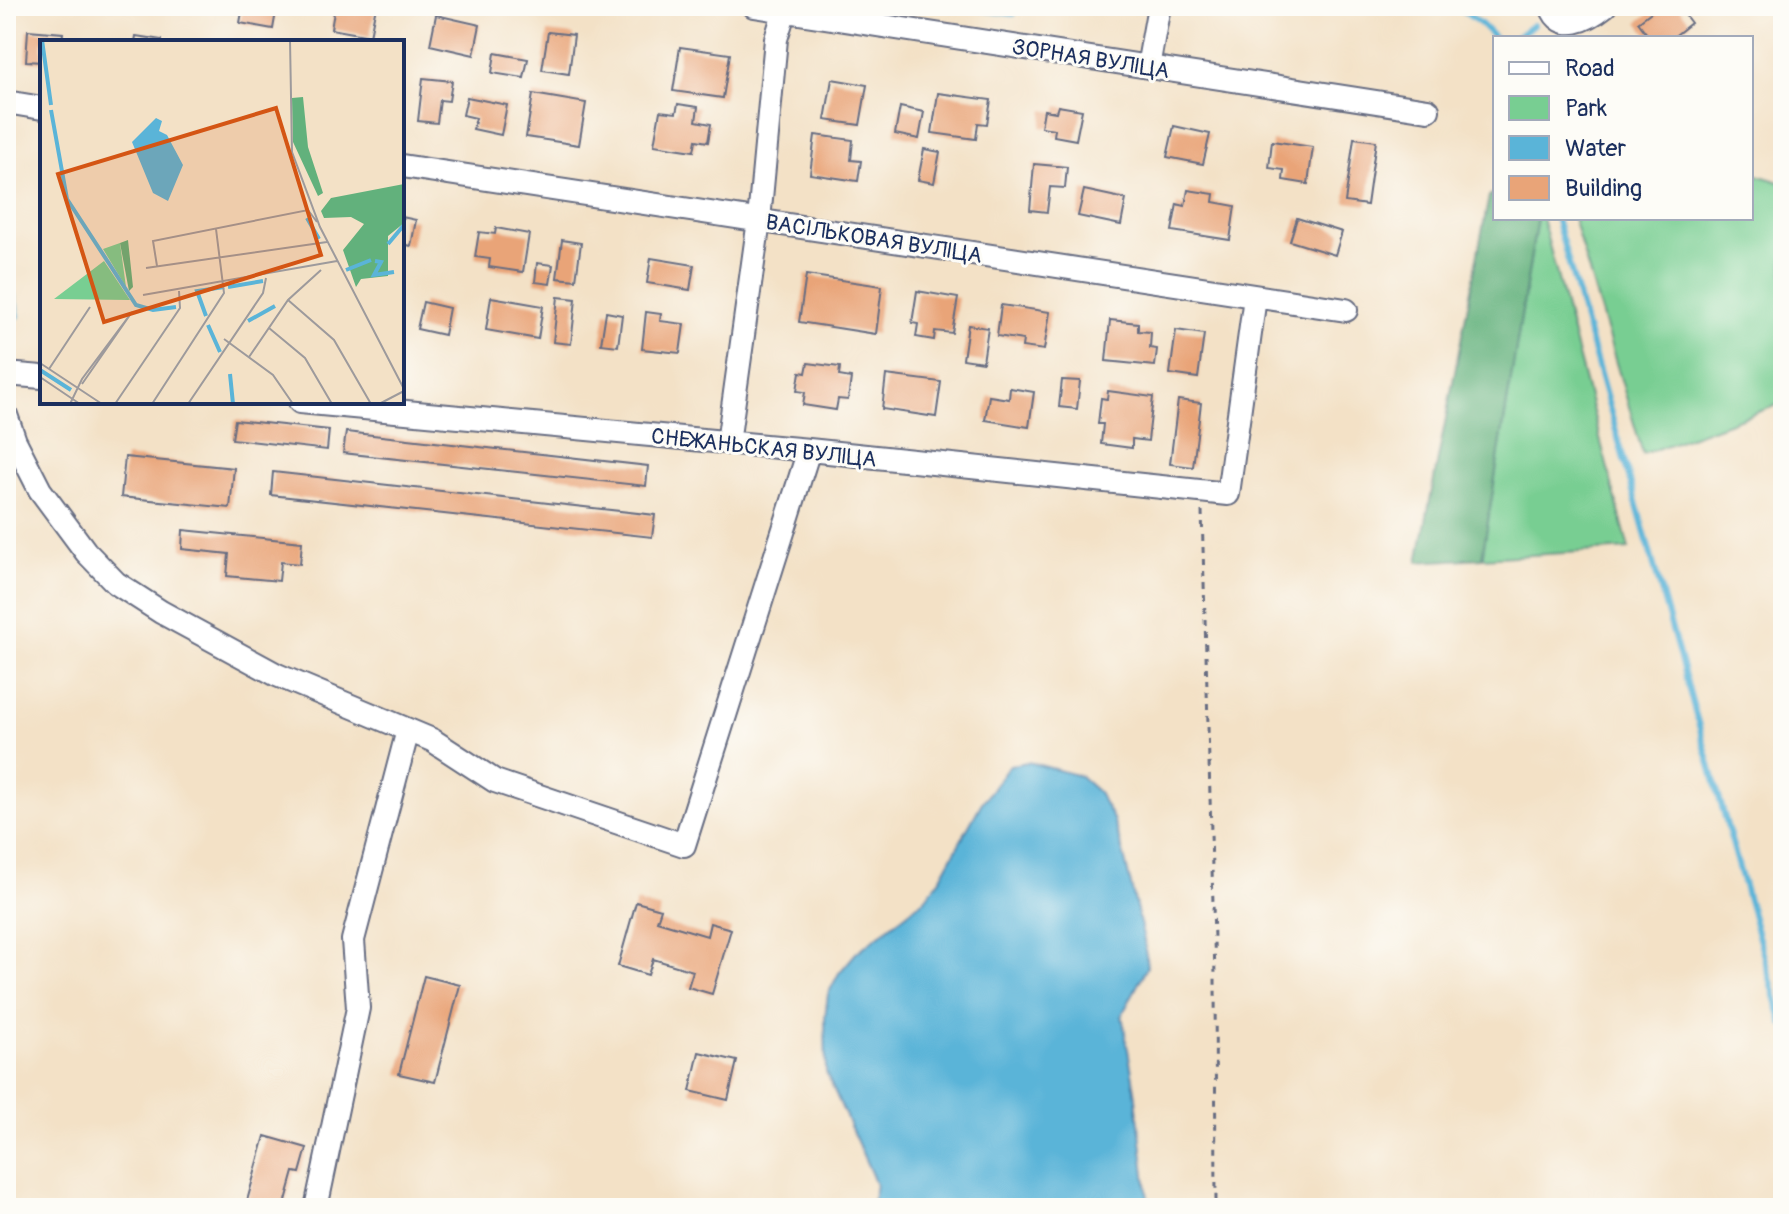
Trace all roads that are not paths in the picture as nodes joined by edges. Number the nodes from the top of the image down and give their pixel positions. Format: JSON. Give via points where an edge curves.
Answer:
{"nodes":[{"id":1,"x":754,"y":6,"type":"edge"},
{"id":2,"x":1159,"y":6,"type":"edge"},
{"id":3,"x":1551,"y":6,"type":"edge"},
{"id":4,"x":1605,"y":6,"type":"edge"},
{"id":5,"x":786,"y":8,"type":"edge"},
{"id":6,"x":1148,"y":67,"type":"junction"},
{"id":7,"x":6,"y":102,"type":"edge"},
{"id":8,"x":40,"y":108,"type":"edge"},
{"id":9,"x":1428,"y":110,"type":"dead end"},
{"id":10,"x":404,"y":166,"type":"edge"},
{"id":11,"x":759,"y":220,"type":"junction"},
{"id":12,"x":1255,"y":297,"type":"junction"},
{"id":13,"x":1346,"y":310,"type":"dead end"},
{"id":14,"x":6,"y":374,"type":"edge"},
{"id":15,"x":40,"y":377,"type":"edge"},
{"id":16,"x":321,"y":404,"type":"edge"},
{"id":17,"x":6,"y":415,"type":"edge"},
{"id":18,"x":728,"y":443,"type":"junction"},
{"id":19,"x":809,"y":450,"type":"junction"},
{"id":20,"x":408,"y":730,"type":"junction"},
{"id":21,"x":316,"y":1208,"type":"edge"}],
"edges":[{"from":1,"to":5,"type":"street","name":"ЗОРНАЯ ВУЛІЦА"},
{"from":2,"to":6,"type":"street"},
{"from":3,"to":4,"type":"street","via":[[1571,23],[1584,21]]},
{"from":5,"to":6,"type":"street","name":"ЗОРНАЯ ВУЛІЦА"},
{"from":5,"to":11,"type":"street","via":[[776,39]]},
{"from":6,"to":9,"type":"street","name":"ЗОРНАЯ ВУЛІЦА"},
{"from":7,"to":8,"type":"street"},
{"from":10,"to":11,"type":"street","name":"ВАСІЛЬКОВАЯ ВУЛІЦА"},
{"from":11,"to":12,"type":"street","name":"ВАСІЛЬКОВАЯ ВУЛІЦА"},
{"from":11,"to":18,"type":"street"},
{"from":12,"to":13,"type":"street","name":"ВАСІЛЬКОВАЯ ВУЛІЦА"},
{"from":12,"to":19,"type":"street","name":"СНЕЖАНЬСКАЯ ВУЛІЦА","via":[[1228,494]]},
{"from":14,"to":15,"type":"street"},
{"from":16,"to":18,"type":"street","name":"СНЕЖАНЬСКАЯ ВУЛІЦА"},
{"from":17,"to":20,"type":"street","via":[[40,490],[116,583],[277,675]]},
{"from":18,"to":19,"type":"street","name":"СНЕЖАНЬСКАЯ ВУЛІЦА"},
{"from":19,"to":20,"type":"street","via":[[684,845],[495,781]]},
{"from":20,"to":21,"type":"street","via":[[353,940],[358,1008]]}]}
